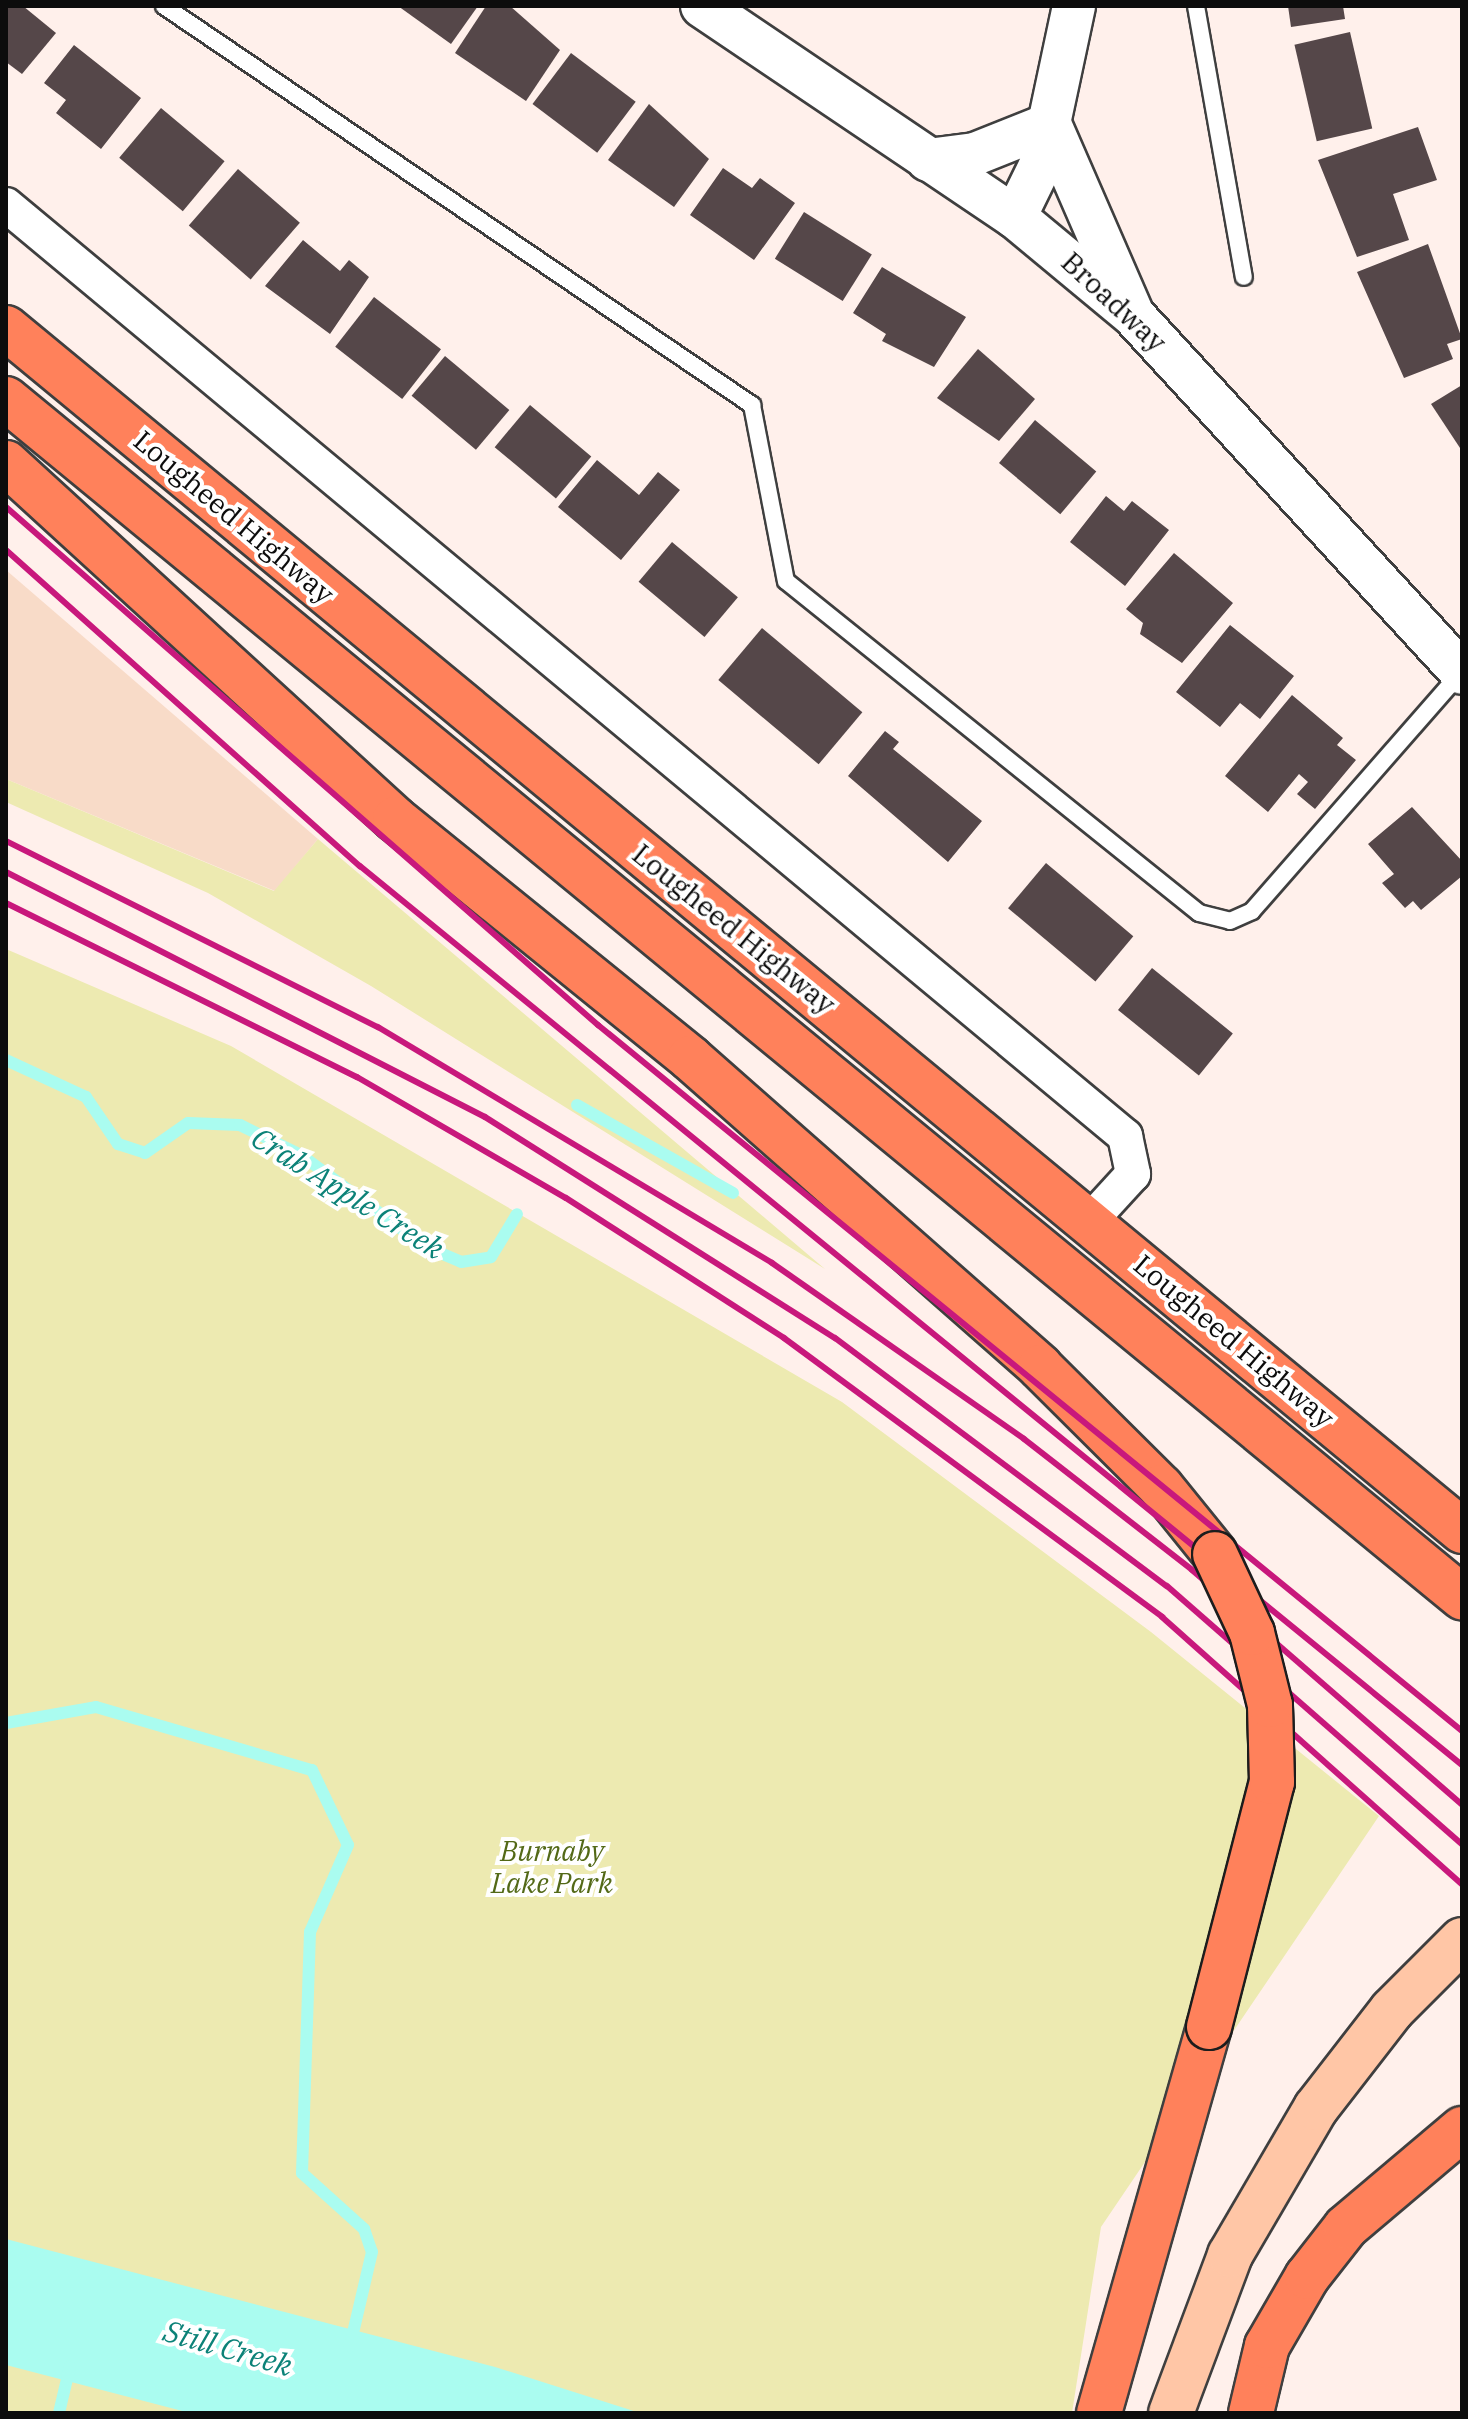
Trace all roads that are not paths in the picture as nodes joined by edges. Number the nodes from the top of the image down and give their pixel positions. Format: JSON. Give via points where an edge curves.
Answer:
{"nodes":[{"id":1,"x":164,"y":6,"type":"edge"},
{"id":2,"x":702,"y":6,"type":"edge"},
{"id":3,"x":1074,"y":6,"type":"edge"},
{"id":4,"x":1196,"y":6,"type":"edge"},
{"id":5,"x":1050,"y":124,"type":"junction"},
{"id":6,"x":928,"y":160,"type":"junction"},
{"id":7,"x":6,"y":205,"type":"edge"},
{"id":8,"x":1015,"y":217,"type":"junction"},
{"id":9,"x":1244,"y":277,"type":"dead end"},
{"id":10,"x":1133,"y":315,"type":"junction"},
{"id":11,"x":6,"y":328,"type":"edge"},
{"id":12,"x":6,"y":399,"type":"edge"},
{"id":13,"x":6,"y":463,"type":"edge"},
{"id":14,"x":1462,"y":672,"type":"edge"},
{"id":15,"x":1090,"y":1221,"type":"junction"},
{"id":16,"x":1462,"y":1531,"type":"edge"},
{"id":17,"x":1462,"y":1597,"type":"edge"},
{"id":18,"x":1462,"y":1940,"type":"edge"},
{"id":19,"x":1462,"y":2129,"type":"edge"},
{"id":20,"x":1099,"y":2413,"type":"edge"},
{"id":21,"x":1171,"y":2413,"type":"edge"},
{"id":22,"x":1251,"y":2413,"type":"edge"}],
"edges":[{"from":1,"to":14,"type":"lane","via":[[752,405],[786,581],[1199,913],[1230,921],[1252,911]]},
{"from":2,"to":6,"type":"street","name":"Broadway"},
{"from":3,"to":5,"type":"street"},
{"from":4,"to":9,"type":"lane"},
{"from":5,"to":6,"type":"street","via":[[975,154]]},
{"from":5,"to":8,"type":"street","via":[[1033,189]]},
{"from":5,"to":10,"type":"street"},
{"from":6,"to":8,"type":"street","name":"Broadway"},
{"from":7,"to":15,"type":"street","via":[[1125,1136],[1133,1174]]},
{"from":8,"to":10,"type":"street","name":"Broadway"},
{"from":10,"to":14,"type":"street","name":"Broadway"},
{"from":11,"to":15,"type":"main road","name":"Lougheed Highway"},
{"from":12,"to":17,"type":"main road","name":"Lougheed Highway"},
{"from":13,"to":20,"type":"main road","bridge":true,"via":[[395,819],[690,1058],[1040,1367],[1161,1487],[1215,1554],[1252,1633],[1270,1705],[1272,1782]]},
{"from":15,"to":16,"type":"main road","name":"Lougheed Highway"},
{"from":18,"to":21,"type":"main road","via":[[1392,2010],[1316,2108],[1230,2255]]},
{"from":19,"to":22,"type":"main road","via":[[1346,2227],[1307,2277],[1267,2346]]}]}
